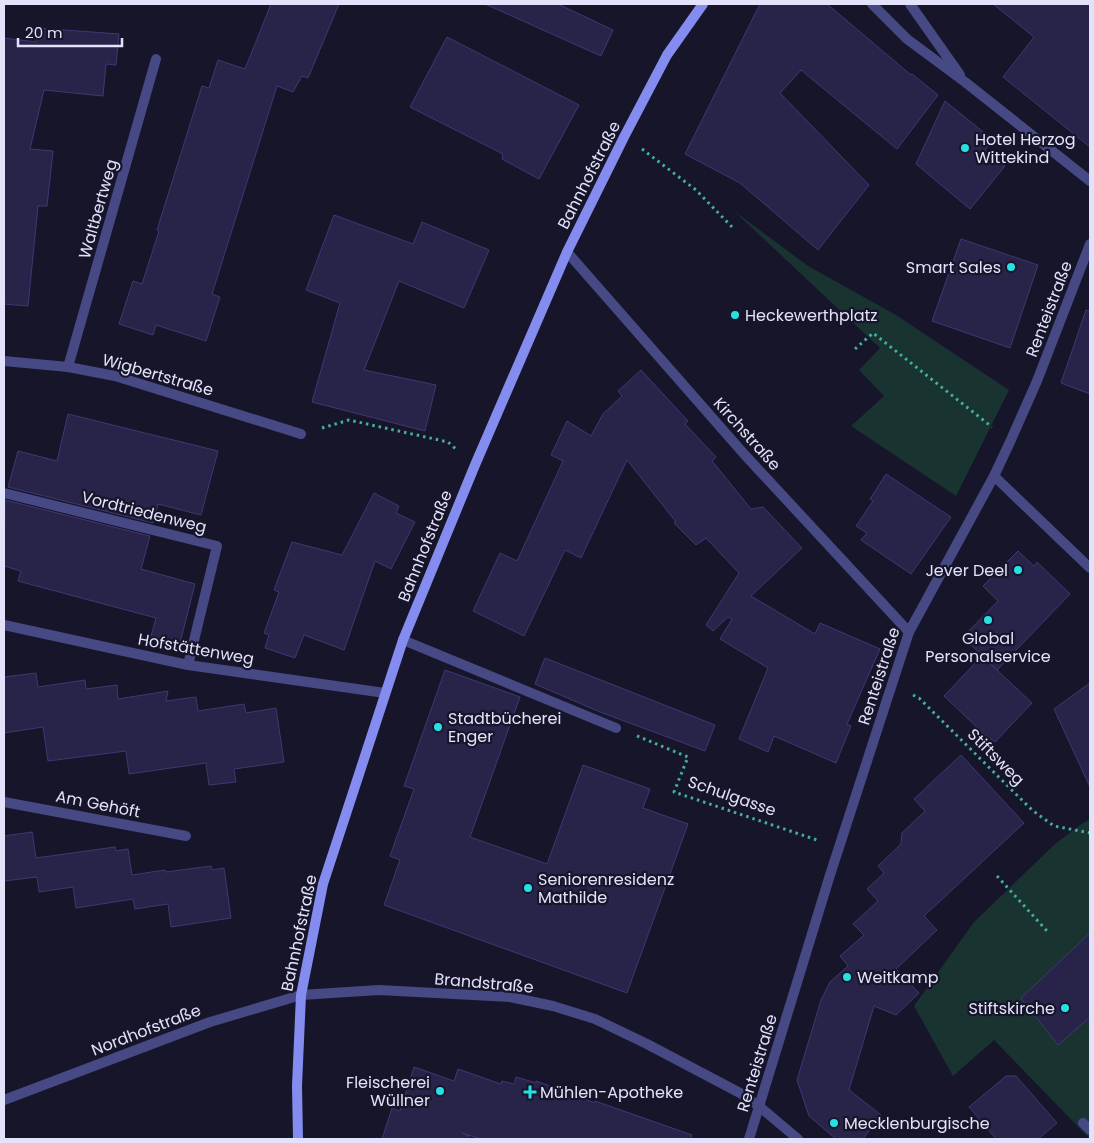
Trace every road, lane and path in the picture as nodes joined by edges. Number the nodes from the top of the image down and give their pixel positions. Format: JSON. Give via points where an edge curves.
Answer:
{"nodes":[{"id":1,"x":704,"y":4,"type":"edge"},
{"id":2,"x":872,"y":4,"type":"edge"},
{"id":3,"x":910,"y":4,"type":"edge"},
{"id":4,"x":156,"y":59,"type":"dead end"},
{"id":5,"x":965,"y":82,"type":"junction"},
{"id":6,"x":624,"y":137,"type":"junction"},
{"id":7,"x":1090,"y":181,"type":"edge"},
{"id":8,"x":732,"y":227,"type":"dead end"},
{"id":9,"x":1090,"y":244,"type":"edge"},
{"id":10,"x":567,"y":252,"type":"junction"},
{"id":11,"x":855,"y":349,"type":"dead end"},
{"id":12,"x":4,"y":361,"type":"edge"},
{"id":13,"x":68,"y":367,"type":"junction"},
{"id":14,"x":301,"y":434,"type":"joint"},
{"id":15,"x":1010,"y":442,"type":"junction"},
{"id":16,"x":474,"y":465,"type":"junction"},
{"id":17,"x":994,"y":476,"type":"junction"},
{"id":18,"x":4,"y":493,"type":"edge"},
{"id":19,"x":1090,"y":568,"type":"edge"},
{"id":20,"x":4,"y":626,"type":"edge"},
{"id":21,"x":909,"y":632,"type":"junction"},
{"id":22,"x":404,"y":640,"type":"junction"},
{"id":23,"x":188,"y":665,"type":"junction"},
{"id":24,"x":892,"y":685,"type":"junction"},
{"id":25,"x":385,"y":694,"type":"junction"},
{"id":26,"x":616,"y":728,"type":"dead end"},
{"id":27,"x":637,"y":736,"type":"dead end"},
{"id":28,"x":4,"y":802,"type":"edge"},
{"id":29,"x":1090,"y":833,"type":"edge"},
{"id":30,"x":186,"y":836,"type":"dead end"},
{"id":31,"x":839,"y":848,"type":"junction"},
{"id":32,"x":997,"y":876,"type":"dead end"},
{"id":33,"x":1047,"y":931,"type":"dead end"},
{"id":34,"x":300,"y":995,"type":"junction"},
{"id":35,"x":4,"y":1100,"type":"edge"},
{"id":36,"x":760,"y":1107,"type":"junction"},
{"id":37,"x":298,"y":1139,"type":"edge"},
{"id":38,"x":749,"y":1139,"type":"edge"},
{"id":39,"x":798,"y":1139,"type":"edge"}],
"edges":[{"from":1,"to":6,"type":"street","name":"Bahnhofstraße","via":[[667,55]]},
{"from":2,"to":5,"type":"street","via":[[907,39]]},
{"from":3,"to":5,"type":"street"},
{"from":4,"to":13,"type":"street","name":"Waltbertweg"},
{"from":5,"to":7,"type":"street"},
{"from":6,"to":8,"type":"path","via":[[696,190]]},
{"from":6,"to":10,"type":"street","name":"Bahnhofstraße"},
{"from":9,"to":15,"type":"street","name":"Renteistraße"},
{"from":10,"to":16,"type":"street","name":"Bahnhofstraße"},
{"from":10,"to":21,"type":"street","name":"Kirchstraße","via":[[731,440]]},
{"from":11,"to":15,"type":"path","via":[[873,333]]},
{"from":12,"to":13,"type":"street","name":"Wigbertstraße"},
{"from":13,"to":14,"type":"street","name":"Wigbertstraße","via":[[115,376]]},
{"from":14,"to":16,"type":"path","via":[[349,420],[448,442]]},
{"from":15,"to":17,"type":"street","name":"Renteistraße"},
{"from":16,"to":22,"type":"street","name":"Bahnhofstraße"},
{"from":17,"to":19,"type":"street"},
{"from":17,"to":21,"type":"street","name":"Renteistraße"},
{"from":18,"to":23,"type":"street","name":"Vordtriedenweg","via":[[217,546]]},
{"from":20,"to":23,"type":"street","name":"Hofstättenweg"},
{"from":21,"to":24,"type":"street","name":"Renteistraße"},
{"from":22,"to":25,"type":"street","name":"Bahnhofstraße"},
{"from":22,"to":26,"type":"street"},
{"from":23,"to":25,"type":"street","name":"Hofstättenweg"},
{"from":24,"to":29,"type":"path","name":"Stiftsweg","via":[[919,698],[1032,810],[1054,826]]},
{"from":24,"to":31,"type":"street","name":"Renteistraße"},
{"from":25,"to":34,"type":"street","name":"Bahnhofstraße","via":[[323,884]]},
{"from":27,"to":31,"type":"path","name":"Schulgasse","via":[[688,757],[674,792]]},
{"from":28,"to":30,"type":"street","name":"Am Gehöft"},
{"from":31,"to":36,"type":"street","name":"Renteistraße"},
{"from":32,"to":33,"type":"path"},
{"from":34,"to":35,"type":"street","name":"Nordhofstraße","via":[[210,1022]]},
{"from":34,"to":36,"type":"street","name":"Brandstraße","via":[[379,990],[510,997],[553,1006],[595,1020],[647,1044],[717,1080]]},
{"from":34,"to":37,"type":"street","name":"Bahnhofstraße"},
{"from":36,"to":38,"type":"street","name":"Renteistraße"},
{"from":36,"to":39,"type":"street","name":"Brandstraße"}]}
